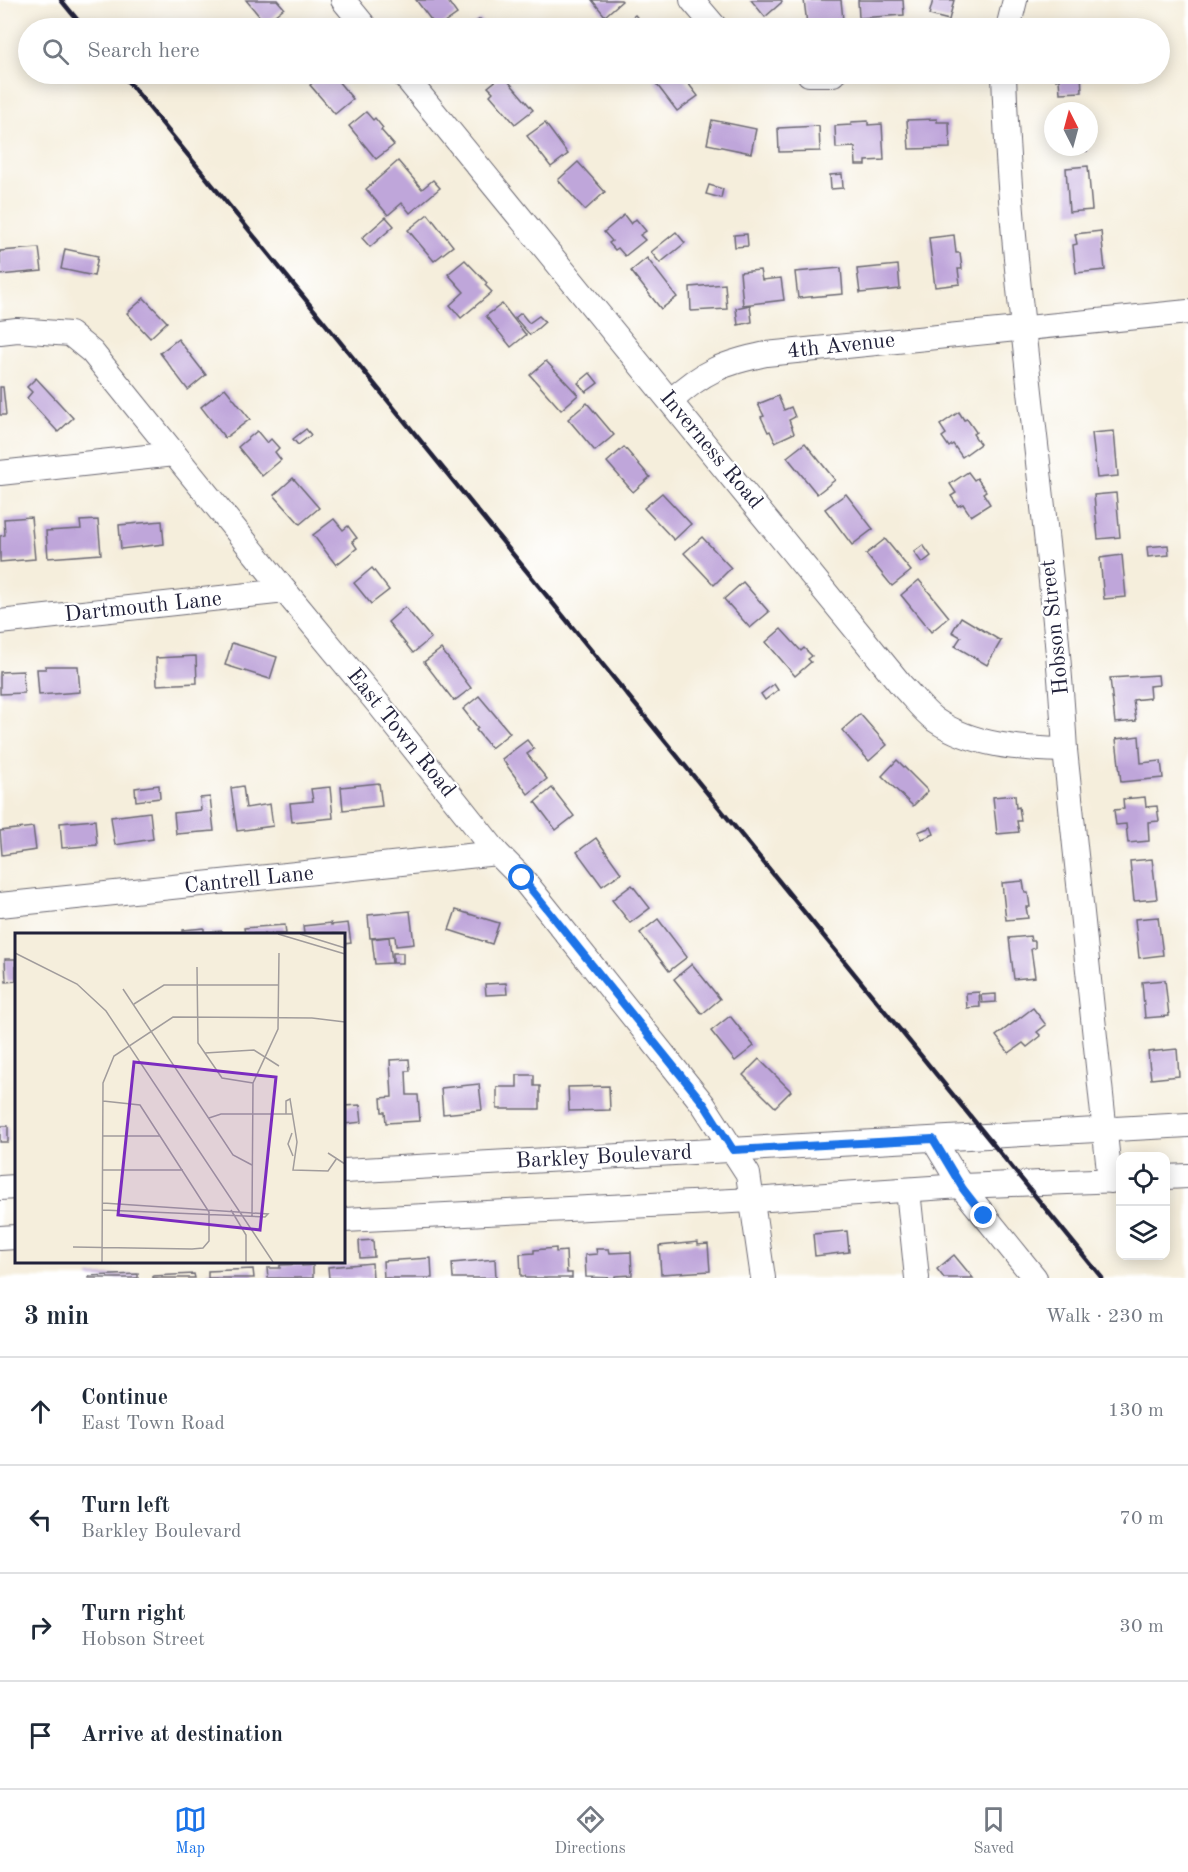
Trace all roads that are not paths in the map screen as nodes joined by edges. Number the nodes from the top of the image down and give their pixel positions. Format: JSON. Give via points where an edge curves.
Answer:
{"nodes":[{"id":1,"x":343,"y":0,"type":"edge"},
{"id":2,"x":692,"y":0,"type":"edge"},
{"id":3,"x":1015,"y":0,"type":"edge"},
{"id":4,"x":358,"y":18,"type":"edge"},
{"id":5,"x":707,"y":18,"type":"edge"},
{"id":6,"x":1010,"y":18,"type":"edge"},
{"id":7,"x":411,"y":84,"type":"edge"},
{"id":8,"x":1005,"y":84,"type":"edge"},
{"id":9,"x":1188,"y":312,"type":"edge"},
{"id":10,"x":1023,"y":328,"type":"junction"},
{"id":11,"x":0,"y":332,"type":"edge"},
{"id":12,"x":671,"y":401,"type":"junction"},
{"id":13,"x":174,"y":454,"type":"junction"},
{"id":14,"x":0,"y":473,"type":"edge"},
{"id":15,"x":285,"y":591,"type":"junction"},
{"id":16,"x":0,"y":621,"type":"edge"},
{"id":17,"x":1065,"y":750,"type":"junction"},
{"id":18,"x":497,"y":854,"type":"junction"},
{"id":19,"x":0,"y":905,"type":"edge"},
{"id":20,"x":1188,"y":1125,"type":"edge"},
{"id":21,"x":1104,"y":1131,"type":"junction"},
{"id":22,"x":933,"y":1139,"type":"junction"},
{"id":23,"x":733,"y":1150,"type":"junction"},
{"id":24,"x":345,"y":1171,"type":"edge"},
{"id":25,"x":1188,"y":1176,"type":"edge"},
{"id":26,"x":1170,"y":1177,"type":"edge"},
{"id":27,"x":1115,"y":1181,"type":"edge"},
{"id":28,"x":961,"y":1186,"type":"junction"},
{"id":29,"x":15,"y":1187,"type":"edge"},
{"id":30,"x":0,"y":1188,"type":"edge"},
{"id":31,"x":908,"y":1190,"type":"junction"},
{"id":32,"x":753,"y":1200,"type":"junction"},
{"id":33,"x":345,"y":1220,"type":"edge"},
{"id":34,"x":15,"y":1237,"type":"edge"},
{"id":35,"x":0,"y":1238,"type":"edge"},
{"id":36,"x":763,"y":1278,"type":"edge"},
{"id":37,"x":917,"y":1278,"type":"edge"},
{"id":38,"x":1035,"y":1278,"type":"edge"}],
"edges":[{"from":1,"to":4,"type":"street"},
{"from":2,"to":5,"type":"street"},
{"from":3,"to":6,"type":"street"},
{"from":7,"to":12,"type":"street","name":"Inverness Road"},
{"from":8,"to":10,"type":"street","name":"Hobson Street"},
{"from":9,"to":10,"type":"street","name":"4th Avenue"},
{"from":10,"to":12,"type":"street","name":"4th Avenue","via":[[766,354],[706,372]]},
{"from":10,"to":17,"type":"street","name":"Hobson Street"},
{"from":11,"to":13,"type":"street","name":"East Town Road","via":[[70,334],[92,352]]},
{"from":12,"to":17,"type":"street","name":"Inverness Road","via":[[902,686],[934,719],[980,740],[1023,749]]},
{"from":13,"to":14,"type":"street"},
{"from":13,"to":15,"type":"street","name":"East Town Road"},
{"from":15,"to":16,"type":"street","name":"Dartmouth Lane"},
{"from":15,"to":18,"type":"street","name":"East Town Road"},
{"from":17,"to":21,"type":"street","name":"Hobson Street"},
{"from":18,"to":19,"type":"street","name":"Cantrell Lane"},
{"from":18,"to":23,"type":"street","name":"East Town Road","via":[[522,878],[704,1104]]},
{"from":20,"to":21,"type":"street","name":"Barkley Boulevard"},
{"from":21,"to":22,"type":"street","name":"Barkley Boulevard"},
{"from":21,"to":27,"type":"street","name":"Hobson Street"},
{"from":22,"to":23,"type":"street","name":"Barkley Boulevard"},
{"from":22,"to":28,"type":"street"},
{"from":23,"to":24,"type":"street","name":"Barkley Boulevard"},
{"from":23,"to":32,"type":"street","name":"East Town Road","via":[[748,1174]]},
{"from":25,"to":26,"type":"street"},
{"from":27,"to":28,"type":"street"},
{"from":28,"to":31,"type":"street"},
{"from":28,"to":38,"type":"street"},
{"from":29,"to":30,"type":"street"},
{"from":31,"to":32,"type":"street"},
{"from":31,"to":37,"type":"street"},
{"from":32,"to":33,"type":"street"},
{"from":32,"to":36,"type":"street","name":"East Town Road"},
{"from":34,"to":35,"type":"street"}]}
